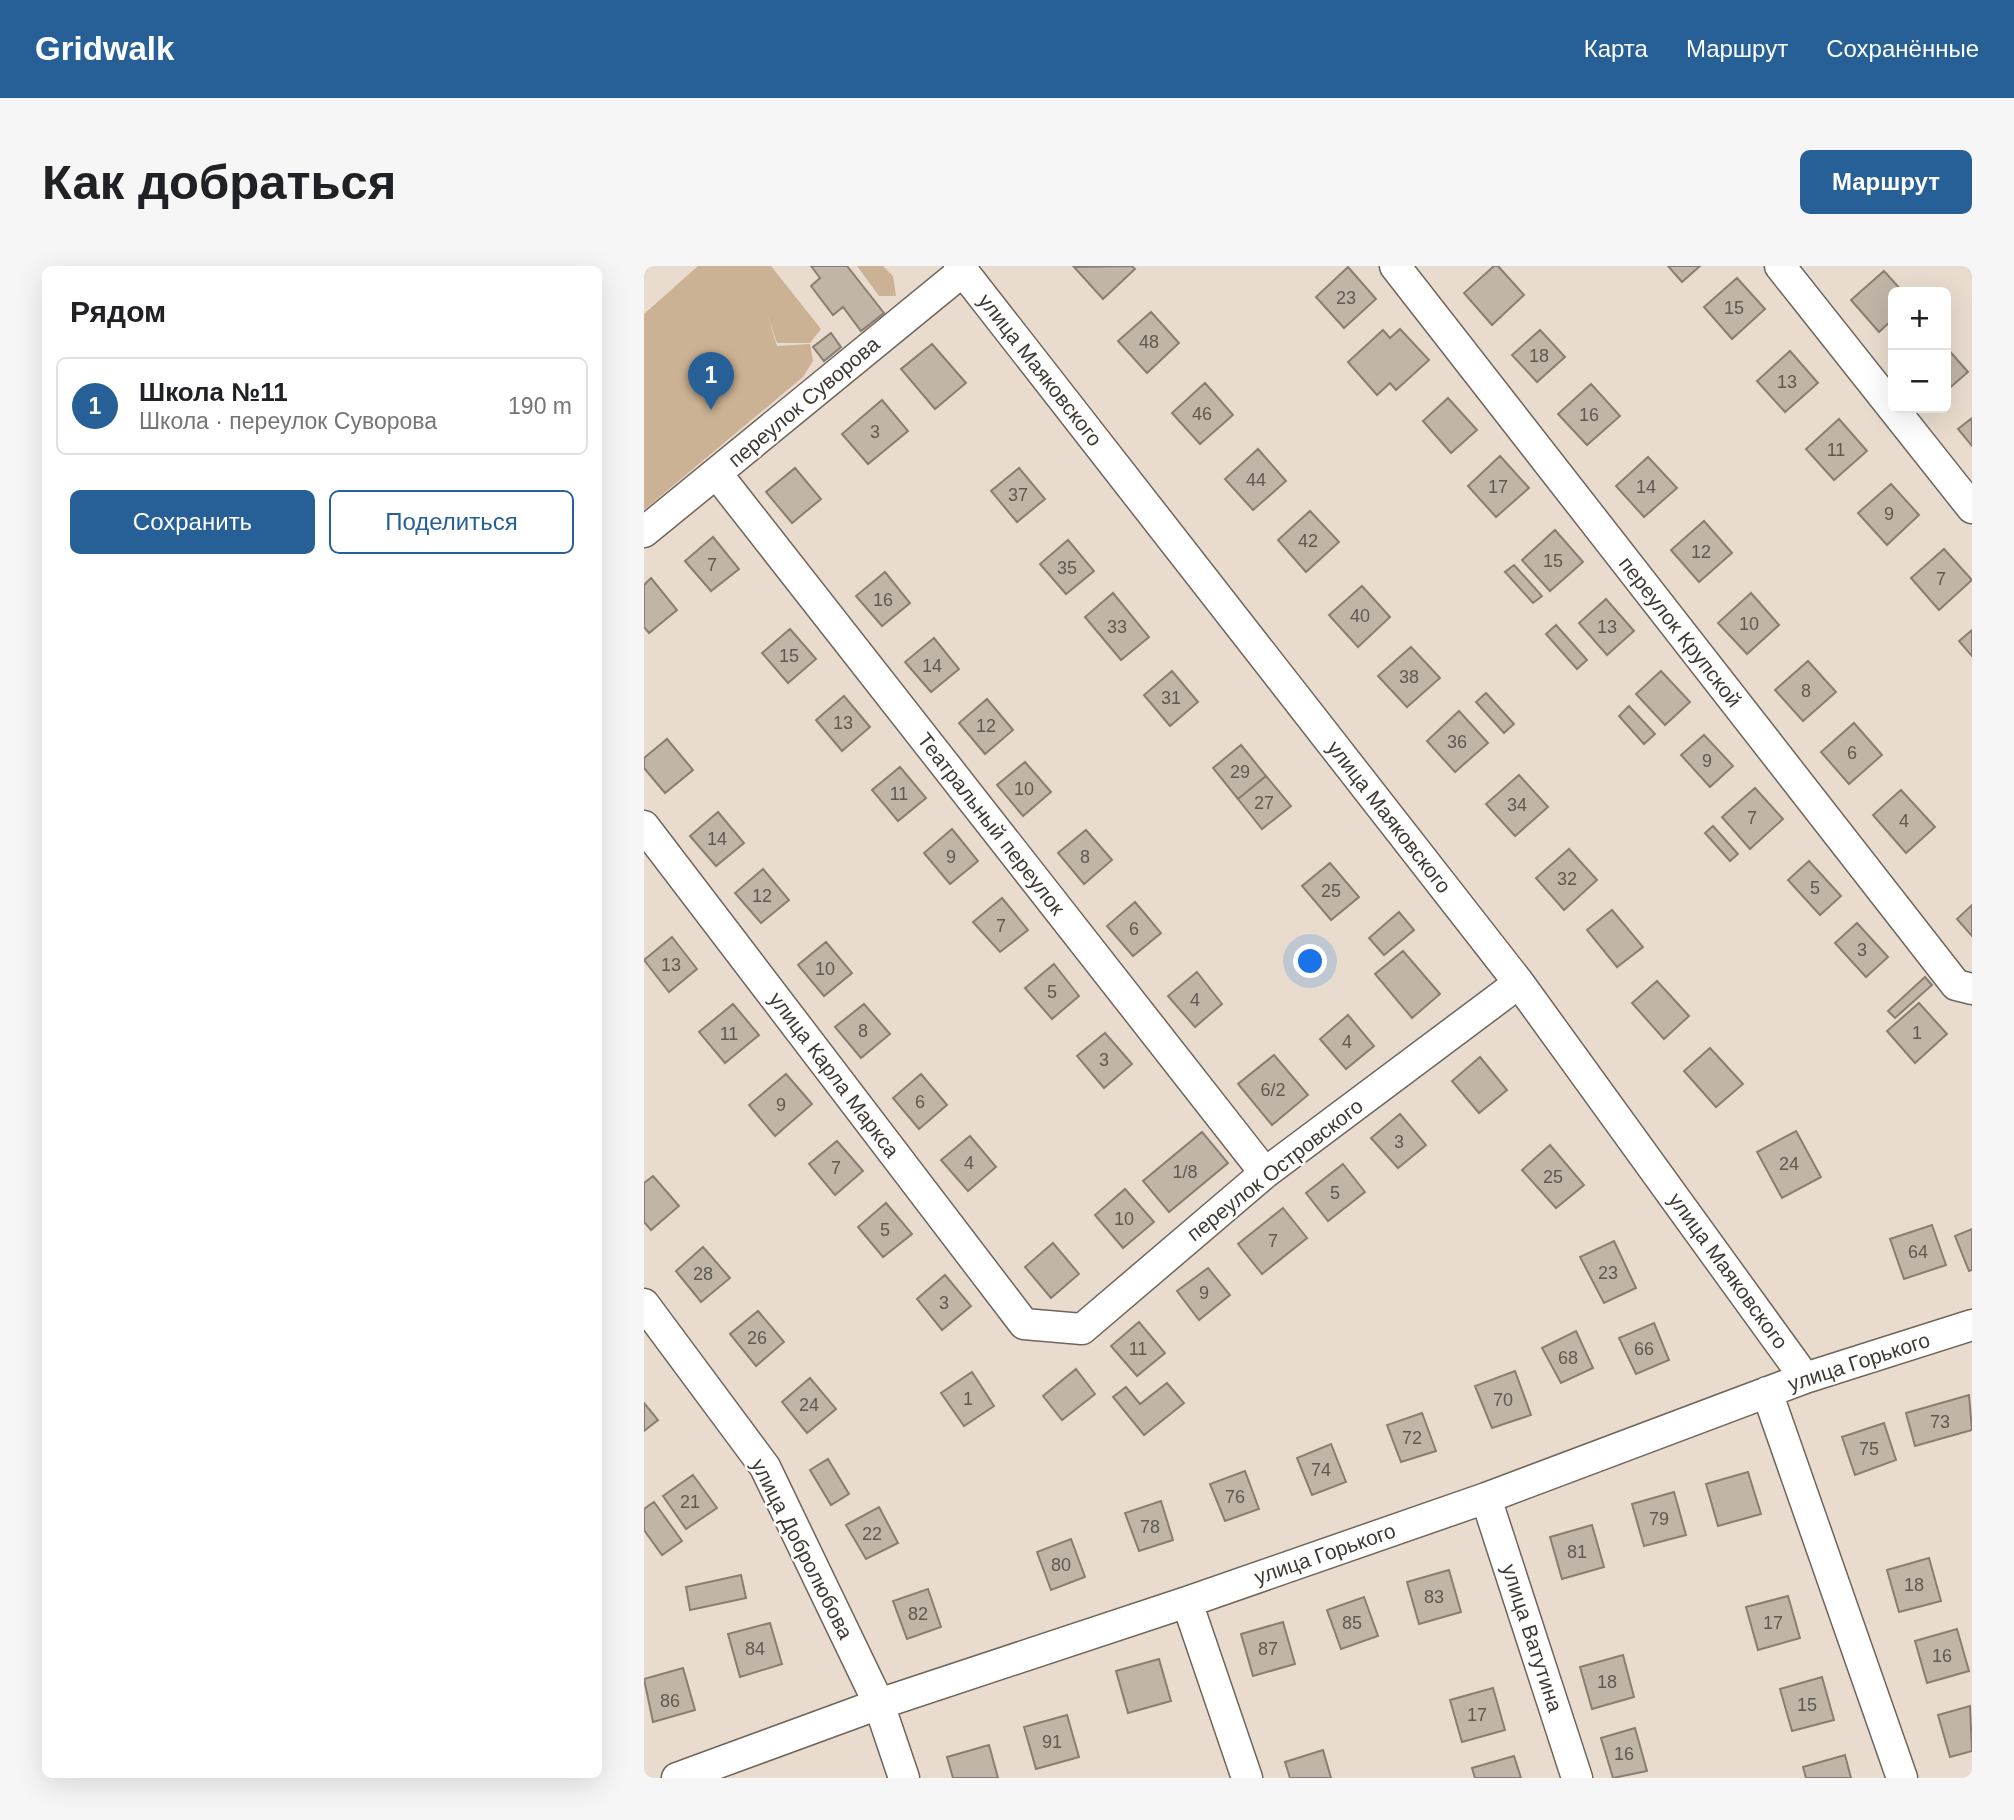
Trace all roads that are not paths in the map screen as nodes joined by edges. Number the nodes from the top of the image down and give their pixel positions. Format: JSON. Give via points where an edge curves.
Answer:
{"nodes":[{"id":1,"x":1395,"y":266,"type":"edge"},
{"id":2,"x":1780,"y":266,"type":"edge"},
{"id":3,"x":961,"y":269,"type":"edge"},
{"id":4,"x":717,"y":474,"type":"junction"},
{"id":5,"x":1972,"y":508,"type":"edge"},
{"id":6,"x":644,"y":532,"type":"edge"},
{"id":7,"x":644,"y":826,"type":"edge"},
{"id":8,"x":1519,"y":983,"type":"junction"},
{"id":9,"x":1972,"y":989,"type":"edge"},
{"id":10,"x":1265,"y":1173,"type":"junction"},
{"id":11,"x":645,"y":1306,"type":"edge"},
{"id":12,"x":1024,"y":1324,"type":"joint"},
{"id":13,"x":1972,"y":1325,"type":"edge"},
{"id":14,"x":1805,"y":1378,"type":"junction"},
{"id":15,"x":1767,"y":1392,"type":"junction"},
{"id":16,"x":1486,"y":1498,"type":"junction"},
{"id":17,"x":1187,"y":1602,"type":"junction"},
{"id":18,"x":879,"y":1704,"type":"junction"},
{"id":19,"x":677,"y":1778,"type":"edge"},
{"id":20,"x":904,"y":1778,"type":"edge"},
{"id":21,"x":1247,"y":1778,"type":"edge"},
{"id":22,"x":1577,"y":1778,"type":"edge"},
{"id":23,"x":1902,"y":1778,"type":"edge"}],
"edges":[{"from":1,"to":9,"type":"street","name":"переулок Крупской","via":[[1956,985]]},
{"from":2,"to":5,"type":"street"},
{"from":3,"to":4,"type":"street","name":"переулок Суворова"},
{"from":3,"to":8,"type":"street","name":"улица Маяковского"},
{"from":4,"to":6,"type":"street","name":"переулок Суворова"},
{"from":4,"to":10,"type":"street","name":"Театральный переулок"},
{"from":7,"to":12,"type":"street","name":"улица Карла Маркса"},
{"from":8,"to":10,"type":"street","name":"переулок Островского"},
{"from":8,"to":14,"type":"street","name":"улица Маяковского"},
{"from":10,"to":12,"type":"street","name":"переулок Островского","via":[[1082,1329]]},
{"from":11,"to":18,"type":"street","name":"улица Добролюбова","via":[[765,1467]]},
{"from":13,"to":14,"type":"street","name":"улица Горького"},
{"from":14,"to":15,"type":"street","name":"улица Горького"},
{"from":15,"to":16,"type":"street","name":"улица Горького"},
{"from":15,"to":23,"type":"street"},
{"from":16,"to":17,"type":"street","name":"улица Горького"},
{"from":16,"to":22,"type":"street","name":"улица Ватутина"},
{"from":17,"to":18,"type":"street","name":"улица Горького"},
{"from":17,"to":21,"type":"street"},
{"from":18,"to":19,"type":"street","name":"улица Горького"},
{"from":18,"to":20,"type":"street","name":"улица Добролюбова"}]}
